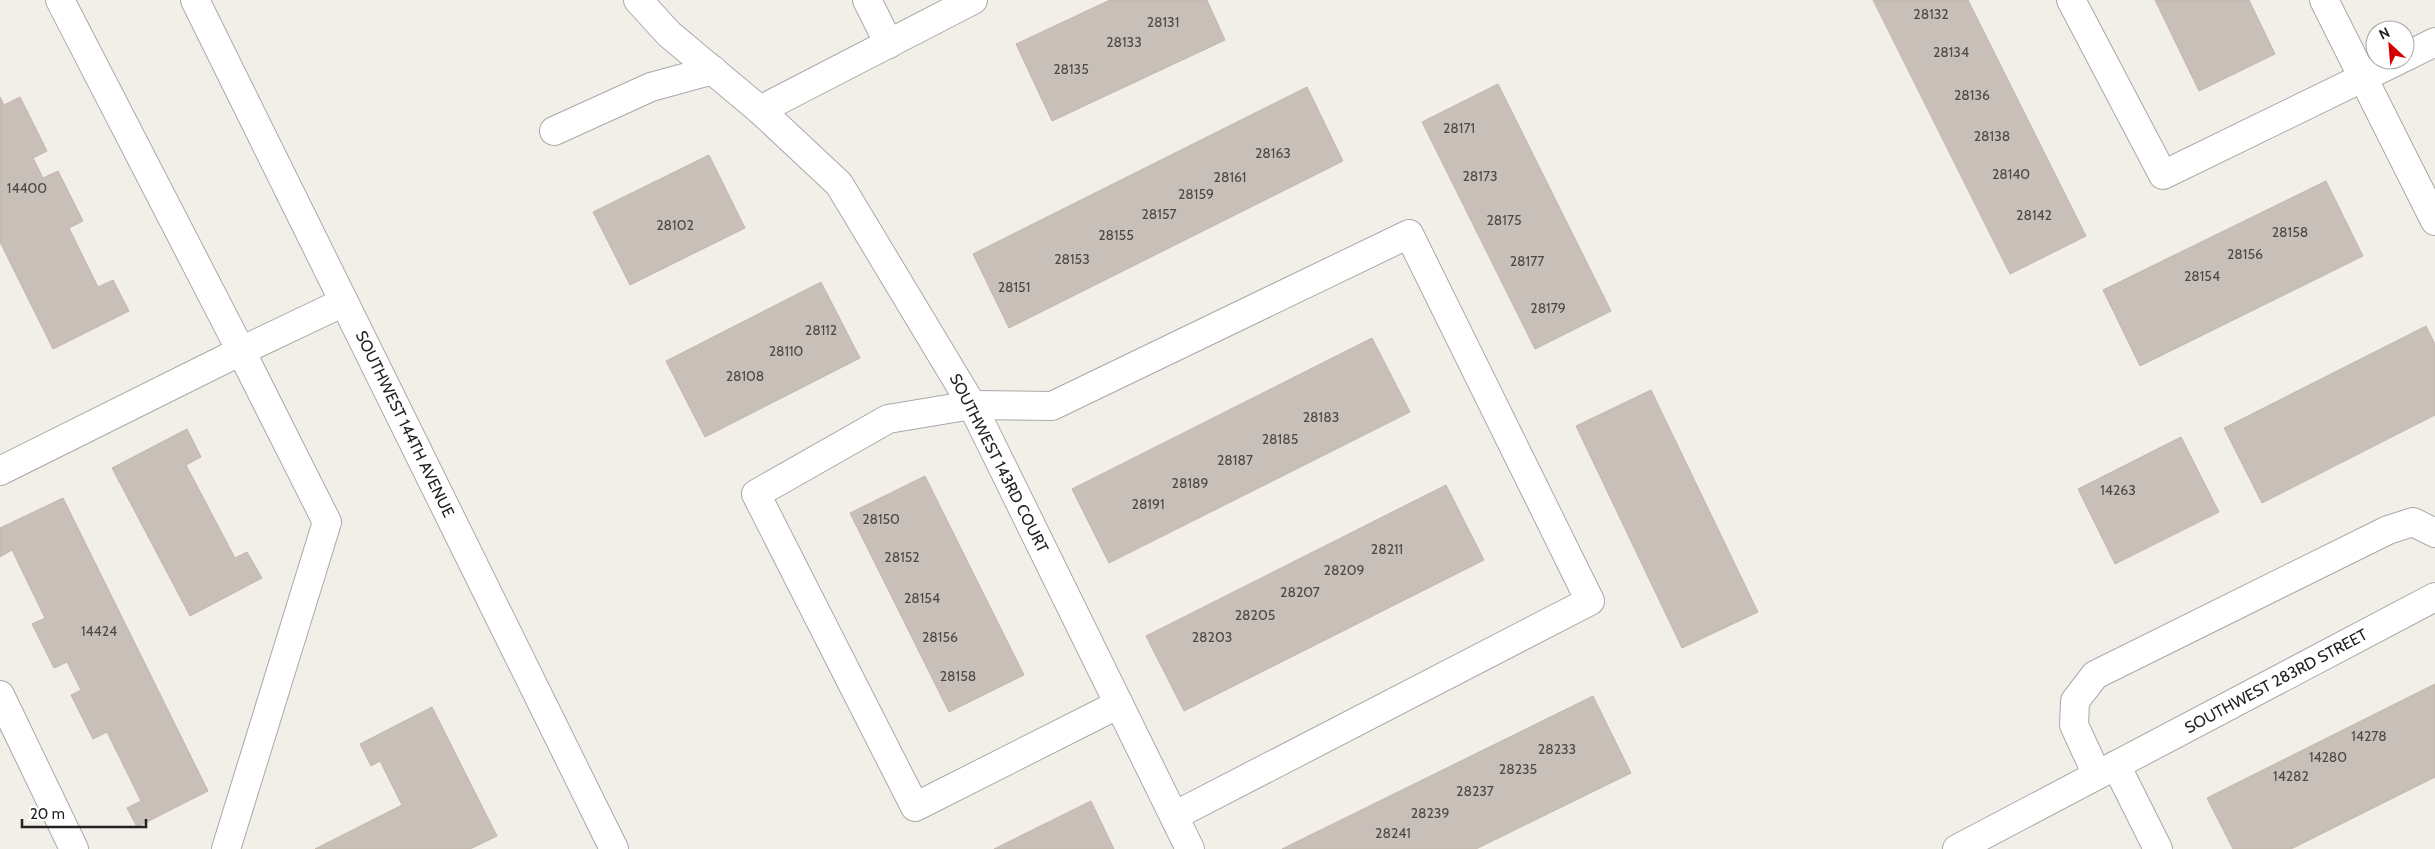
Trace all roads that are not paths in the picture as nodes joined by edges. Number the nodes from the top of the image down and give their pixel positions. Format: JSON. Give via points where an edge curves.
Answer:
{"nodes":[{"id":1,"x":60,"y":0,"type":"edge"},
{"id":2,"x":195,"y":0,"type":"edge"},
{"id":3,"x":638,"y":0,"type":"edge"},
{"id":4,"x":867,"y":0,"type":"edge"},
{"id":5,"x":973,"y":0,"type":"edge"},
{"id":6,"x":2071,"y":0,"type":"edge"},
{"id":7,"x":2324,"y":0,"type":"edge"},
{"id":8,"x":2435,"y":42,"type":"edge"},
{"id":9,"x":888,"y":44,"type":"junction"},
{"id":10,"x":2415,"y":52,"type":"edge"},
{"id":11,"x":713,"y":70,"type":"junction"},
{"id":12,"x":2379,"y":70,"type":"edge"},
{"id":13,"x":2363,"y":78,"type":"junction"},
{"id":14,"x":760,"y":110,"type":"junction"},
{"id":15,"x":554,"y":131,"type":"dead end"},
{"id":16,"x":2435,"y":221,"type":"edge"},
{"id":17,"x":344,"y":302,"type":"junction"},
{"id":18,"x":241,"y":351,"type":"junction"},
{"id":19,"x":972,"y":405,"type":"junction"},
{"id":20,"x":0,"y":471,"type":"edge"},
{"id":21,"x":2435,"y":533,"type":"edge"},
{"id":22,"x":2435,"y":597,"type":"edge"},
{"id":23,"x":0,"y":695,"type":"edge"},
{"id":24,"x":1119,"y":704,"type":"junction"},
{"id":25,"x":2107,"y":770,"type":"junction"},
{"id":26,"x":1174,"y":816,"type":"junction"},
{"id":27,"x":74,"y":849,"type":"edge"},
{"id":28,"x":226,"y":849,"type":"edge"},
{"id":29,"x":614,"y":849,"type":"edge"},
{"id":30,"x":1190,"y":849,"type":"edge"},
{"id":31,"x":1957,"y":849,"type":"edge"},
{"id":32,"x":2158,"y":849,"type":"edge"}],
"edges":[{"from":1,"to":18,"type":"street"},
{"from":2,"to":17,"type":"street","name":"SOUTHWEST 144TH AVENUE"},
{"from":3,"to":11,"type":"street","name":"SOUTHWEST 143RD COURT","via":[[669,34]]},
{"from":4,"to":9,"type":"street"},
{"from":5,"to":9,"type":"street"},
{"from":6,"to":13,"type":"street","via":[[2163,175]]},
{"from":7,"to":13,"type":"street"},
{"from":8,"to":10,"type":"street"},
{"from":9,"to":14,"type":"street"},
{"from":11,"to":14,"type":"street","name":"SOUTHWEST 143RD COURT"},
{"from":11,"to":15,"type":"street","via":[[651,87]]},
{"from":12,"to":13,"type":"street"},
{"from":13,"to":16,"type":"street"},
{"from":14,"to":19,"type":"street","name":"SOUTHWEST 143RD COURT","via":[[839,184]]},
{"from":17,"to":18,"type":"street"},
{"from":17,"to":29,"type":"street","name":"SOUTHWEST 144TH AVENUE"},
{"from":18,"to":20,"type":"street"},
{"from":18,"to":28,"type":"street","via":[[327,522]]},
{"from":19,"to":24,"type":"street","name":"SOUTHWEST 143RD COURT"},
{"from":19,"to":24,"type":"street","via":[[888,419],[756,494],[915,807]]},
{"from":19,"to":26,"type":"street","via":[[1052,406],[1409,234],[1590,601]]},
{"from":21,"to":25,"type":"street","via":[[2413,522],[2388,530],[2095,675],[2075,701],[2074,725]]},
{"from":22,"to":25,"type":"street","name":"SOUTHWEST 283RD STREET"},
{"from":23,"to":27,"type":"street"},
{"from":24,"to":26,"type":"street","name":"SOUTHWEST 143RD COURT"},
{"from":25,"to":31,"type":"street","name":"SOUTHWEST 283RD STREET"},
{"from":25,"to":32,"type":"street"},
{"from":26,"to":30,"type":"street","name":"SOUTHWEST 143RD COURT"}]}
